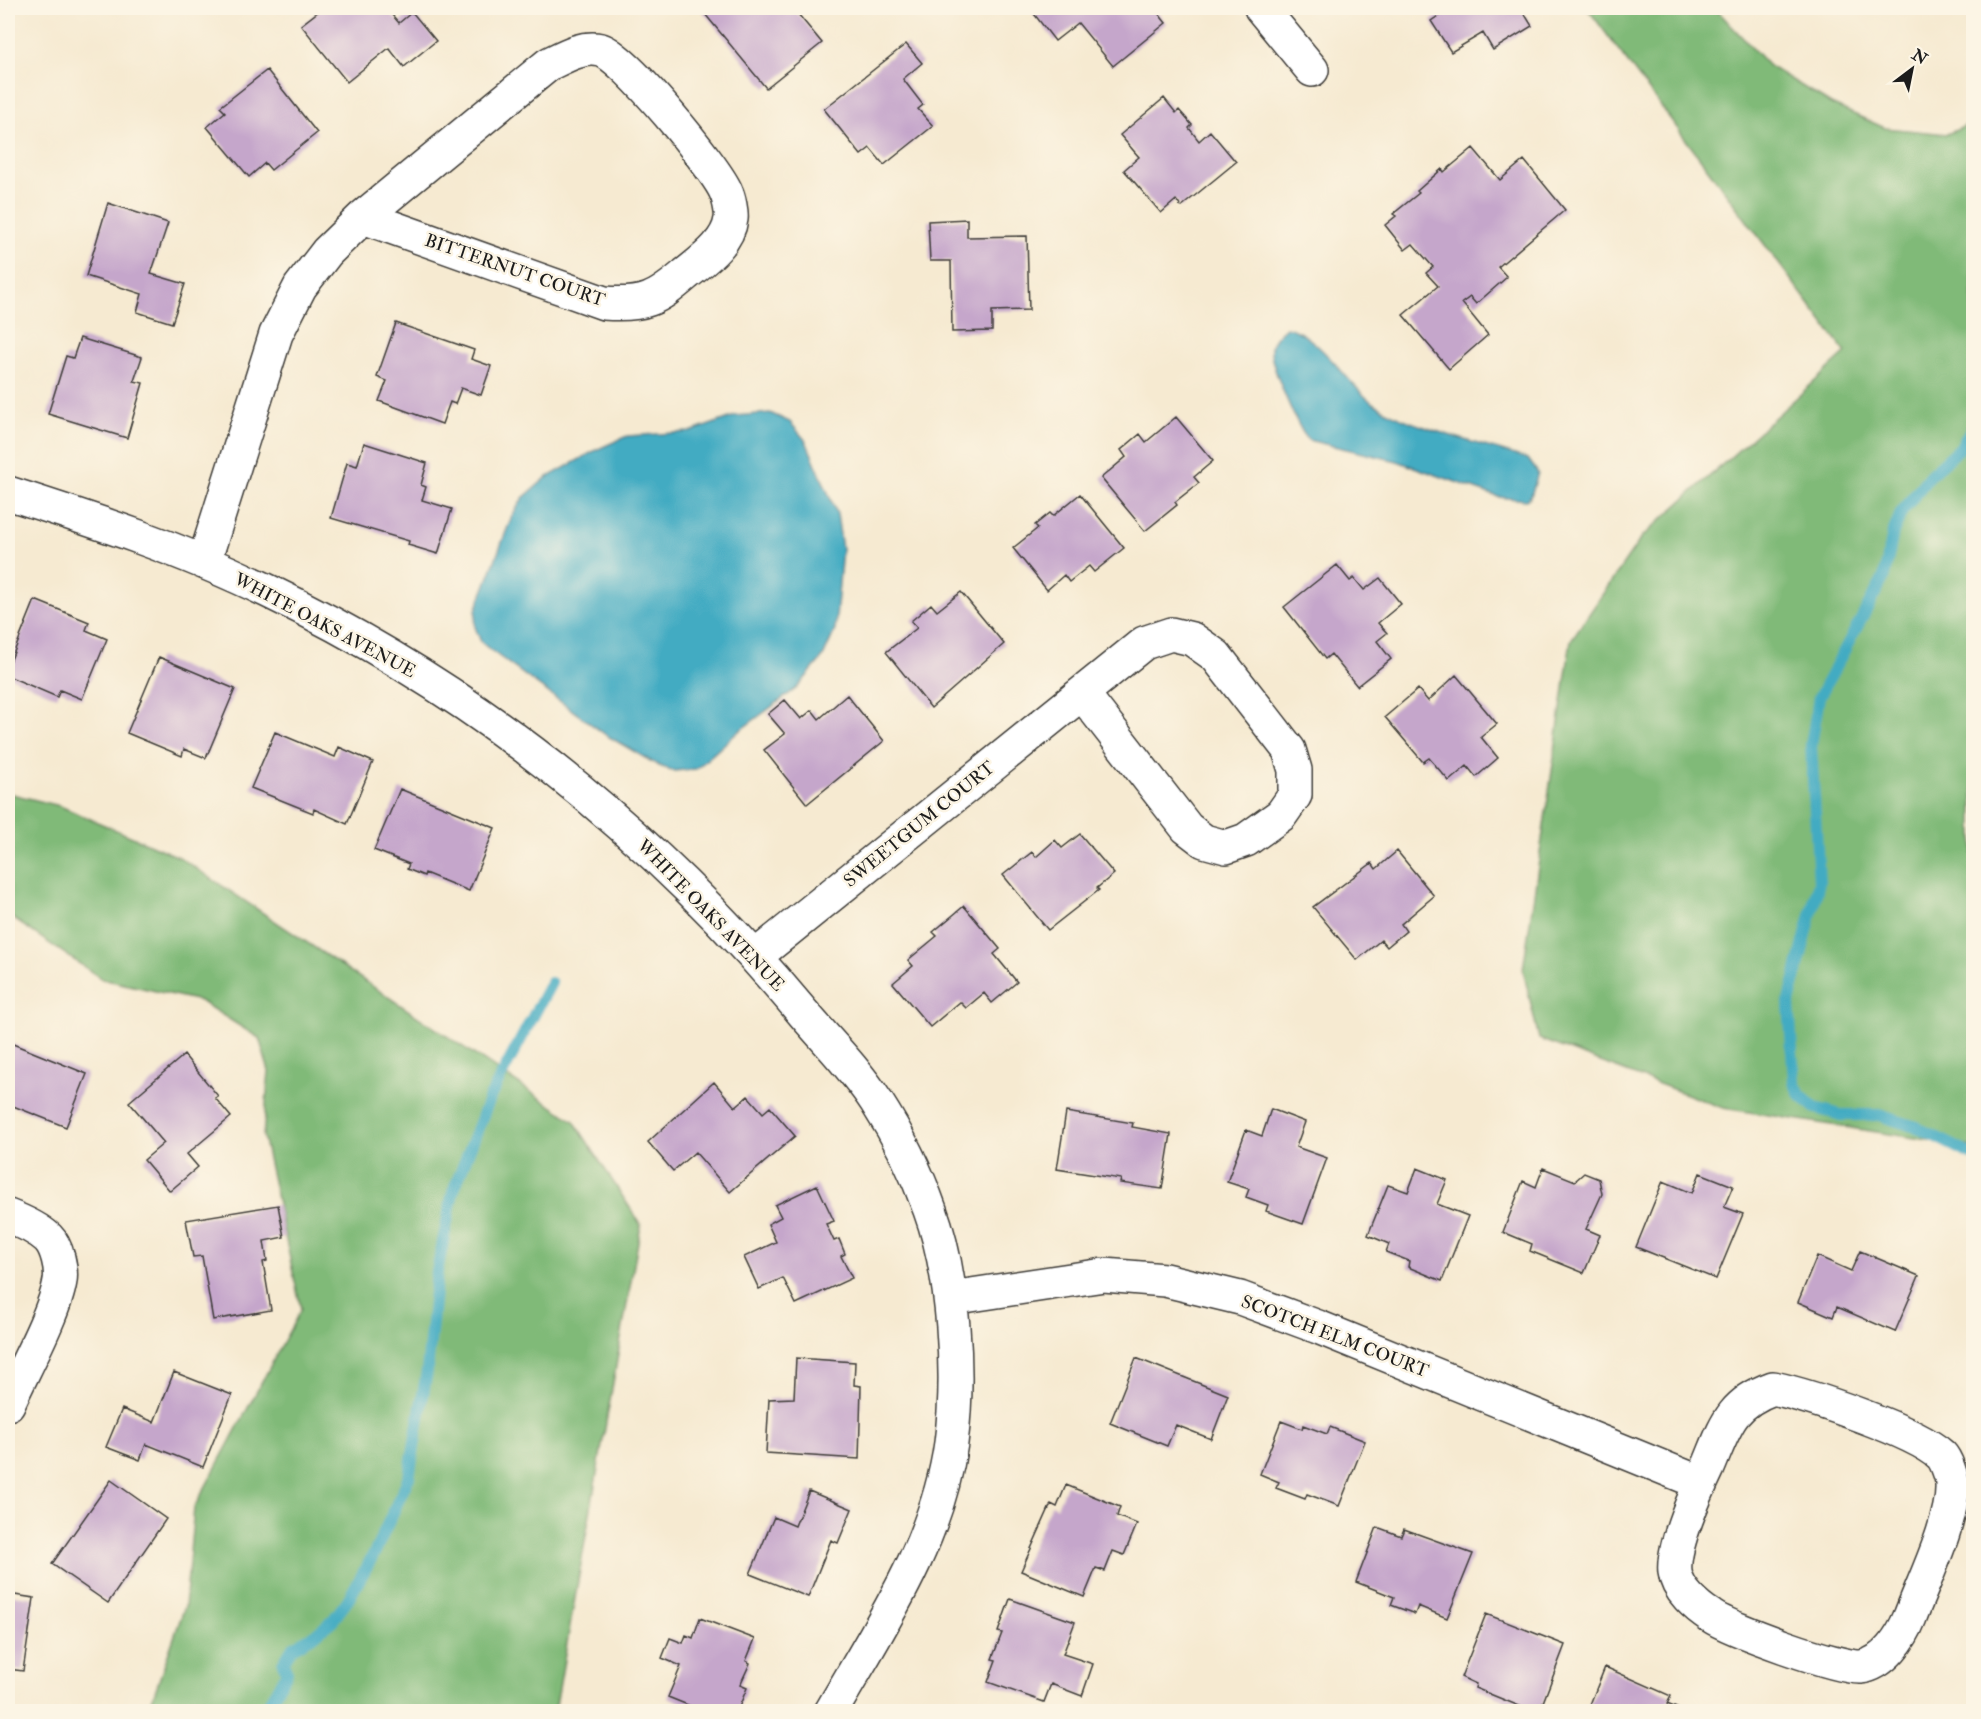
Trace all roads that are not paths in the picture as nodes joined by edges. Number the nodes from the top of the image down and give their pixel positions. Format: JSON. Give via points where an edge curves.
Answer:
{"nodes":[{"id":1,"x":1261,"y":8,"type":"edge"},
{"id":2,"x":1312,"y":70,"type":"dead end"},
{"id":3,"x":363,"y":217,"type":"junction"},
{"id":4,"x":8,"y":492,"type":"edge"},
{"id":5,"x":204,"y":562,"type":"junction"},
{"id":6,"x":1082,"y":693,"type":"junction"},
{"id":7,"x":756,"y":956,"type":"junction"},
{"id":8,"x":8,"y":1216,"type":"edge"},
{"id":9,"x":951,"y":1299,"type":"junction"},
{"id":10,"x":8,"y":1404,"type":"edge"},
{"id":11,"x":1701,"y":1483,"type":"junction"},
{"id":12,"x":831,"y":1712,"type":"edge"}],
"edges":[{"from":1,"to":2,"type":"street"},
{"from":3,"to":3,"type":"street","name":"BITTERNUT COURT","via":[[604,303],[634,306],[664,293],[718,246],[731,219],[726,192],[711,167],[630,70],[602,50],[574,51],[549,64]]},
{"from":3,"to":5,"type":"street","name":"BITTERNUT COURT","via":[[307,278],[276,334]]},
{"from":4,"to":5,"type":"street","name":"WHITE OAKS AVENUE","via":[[128,531]]},
{"from":5,"to":7,"type":"street","name":"WHITE OAKS AVENUE","via":[[384,652],[482,715],[569,780],[652,850]]},
{"from":6,"to":6,"type":"street","name":"SWEETGUM COURT","via":[[1144,643],[1171,634],[1192,639],[1216,656],[1289,750],[1295,795],[1281,815],[1246,840],[1226,847],[1204,841],[1187,828]]},
{"from":6,"to":7,"type":"street","name":"SWEETGUM COURT"},
{"from":7,"to":9,"type":"street","name":"WHITE OAKS AVENUE","via":[[875,1099],[911,1163],[932,1214]]},
{"from":8,"to":10,"type":"street","via":[[48,1239],[57,1255],[61,1280]]},
{"from":9,"to":11,"type":"street","name":"SCOTCH ELM COURT","via":[[1104,1275],[1165,1280],[1240,1298]]},
{"from":9,"to":12,"type":"street","name":"WHITE OAKS AVENUE","via":[[955,1386],[951,1441],[939,1499],[918,1557]]},
{"from":11,"to":11,"type":"street","via":[[1680,1540],[1675,1572],[1686,1596],[1712,1617],[1830,1663],[1862,1667],[1886,1654],[1904,1632],[1950,1509],[1952,1482],[1943,1456],[1919,1440],[1800,1394],[1773,1388],[1750,1397],[1729,1418]]}]}
